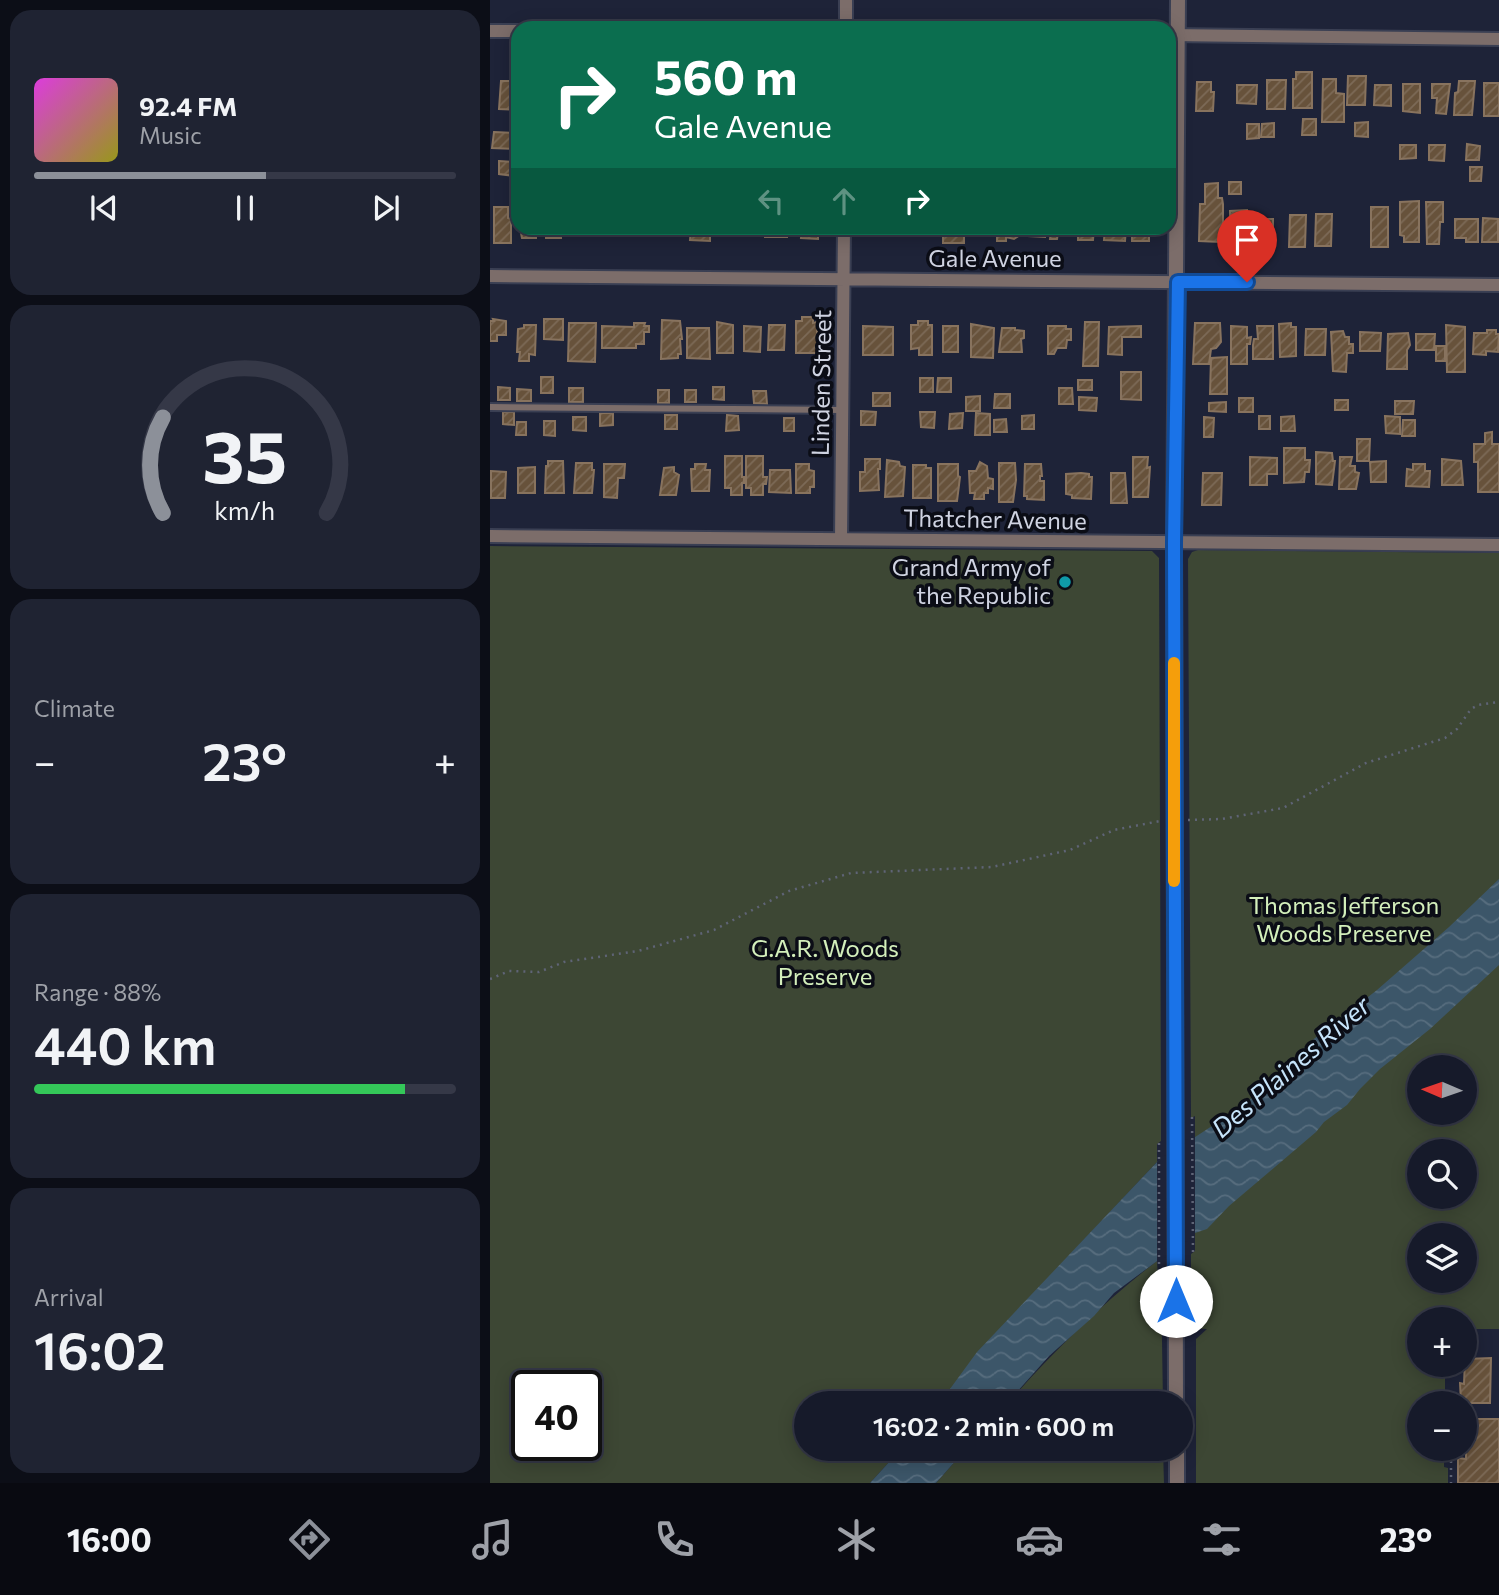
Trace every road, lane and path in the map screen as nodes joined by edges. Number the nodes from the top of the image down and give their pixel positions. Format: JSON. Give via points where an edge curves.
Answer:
{"nodes":[{"id":1,"x":846,"y":0,"type":"edge"},
{"id":2,"x":1178,"y":0,"type":"edge"},
{"id":3,"x":846,"y":21,"type":"edge"},
{"id":4,"x":1175,"y":21,"type":"edge"},
{"id":5,"x":490,"y":31,"type":"edge"},
{"id":6,"x":511,"y":31,"type":"edge"},
{"id":7,"x":1176,"y":35,"type":"edge"},
{"id":8,"x":1499,"y":39,"type":"edge"},
{"id":9,"x":1176,"y":183,"type":"edge"},
{"id":10,"x":844,"y":235,"type":"edge"},
{"id":11,"x":490,"y":276,"type":"edge"},
{"id":12,"x":844,"y":279,"type":"junction"},
{"id":13,"x":1178,"y":282,"type":"junction"},
{"id":14,"x":1499,"y":285,"type":"edge"},
{"id":15,"x":490,"y":407,"type":"edge"},
{"id":16,"x":842,"y":410,"type":"junction"},
{"id":17,"x":490,"y":536,"type":"edge"},
{"id":18,"x":841,"y":539,"type":"junction"},
{"id":19,"x":1174,"y":543,"type":"junction"},
{"id":20,"x":1499,"y":545,"type":"edge"},
{"id":21,"x":1499,"y":702,"type":"edge"},
{"id":22,"x":1188,"y":820,"type":"dead end"},
{"id":23,"x":1160,"y":821,"type":"dead end"},
{"id":24,"x":490,"y":979,"type":"edge"},
{"id":25,"x":1192,"y":1117,"type":"dead end"},
{"id":26,"x":1159,"y":1143,"type":"dead end"},
{"id":27,"x":1193,"y":1253,"type":"dead end"},
{"id":28,"x":1159,"y":1279,"type":"dead end"},
{"id":29,"x":1177,"y":1391,"type":"edge"},
{"id":30,"x":1177,"y":1461,"type":"edge"},
{"id":31,"x":1451,"y":1461,"type":"dead end"},
{"id":32,"x":1177,"y":1483,"type":"edge"},
{"id":33,"x":1451,"y":1483,"type":"edge"}],
"edges":[{"from":1,"to":3,"type":"street"},
{"from":2,"to":4,"type":"street"},
{"from":5,"to":6,"type":"street"},
{"from":7,"to":8,"type":"street"},
{"from":9,"to":13,"type":"street"},
{"from":10,"to":12,"type":"street","name":"Linden Street"},
{"from":11,"to":12,"type":"street","name":"Gale Avenue"},
{"from":12,"to":13,"type":"street","name":"Gale Avenue"},
{"from":12,"to":16,"type":"street","name":"Linden Street"},
{"from":13,"to":14,"type":"street","name":"Gale Avenue"},
{"from":13,"to":19,"type":"street"},
{"from":15,"to":16,"type":"lane"},
{"from":16,"to":18,"type":"street","name":"Linden Street"},
{"from":17,"to":18,"type":"street","name":"Thatcher Avenue"},
{"from":18,"to":19,"type":"street","name":"Thatcher Avenue"},
{"from":19,"to":20,"type":"street","name":"Thatcher Avenue"},
{"from":19,"to":29,"type":"street"},
{"from":21,"to":22,"type":"path","via":[[1471,709],[1445,738],[1366,763],[1283,808]]},
{"from":23,"to":24,"type":"path","via":[[1114,830],[1070,850],[992,867],[851,873],[789,891],[714,930],[638,951],[564,962],[539,971],[509,971]]},
{"from":25,"to":27,"type":"path"},
{"from":26,"to":28,"type":"path"},
{"from":30,"to":32,"type":"street"},
{"from":31,"to":33,"type":"path"}]}
